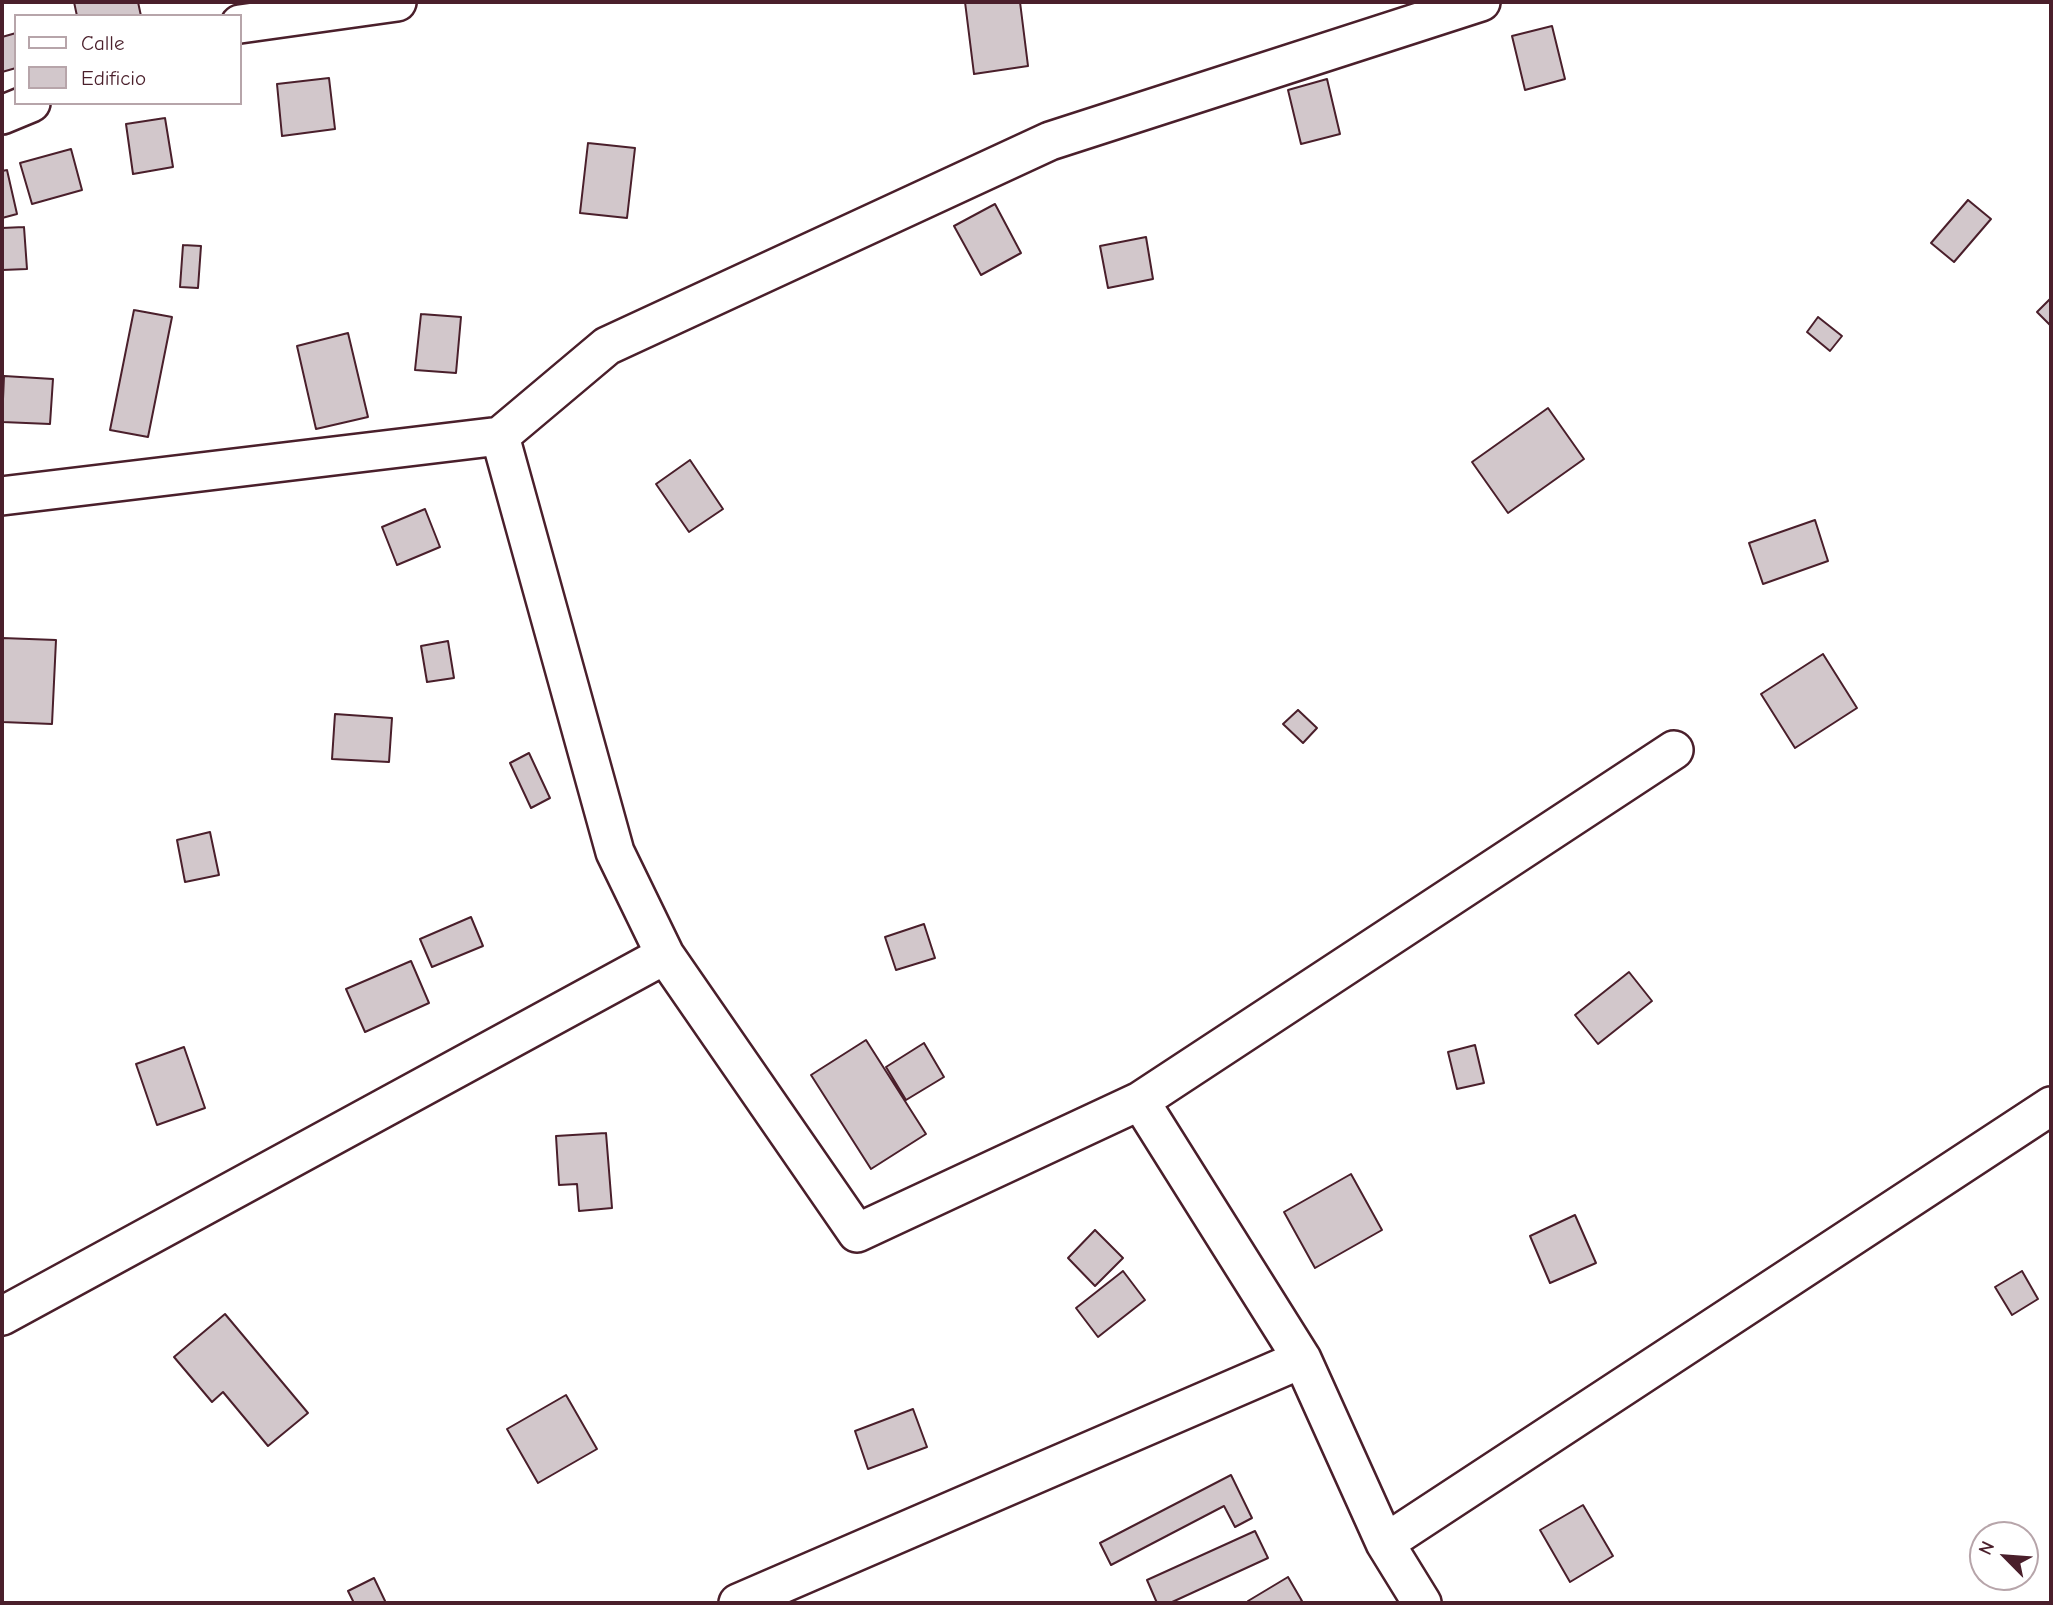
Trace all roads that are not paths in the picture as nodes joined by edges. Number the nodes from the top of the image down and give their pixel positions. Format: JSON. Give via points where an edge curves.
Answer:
{"nodes":[{"id":1,"x":397,"y":2,"type":"edge"},
{"id":2,"x":1481,"y":2,"type":"edge"},
{"id":3,"x":242,"y":24,"type":"edge"},
{"id":4,"x":27,"y":105,"type":"edge"},
{"id":5,"x":2,"y":115,"type":"edge"},
{"id":6,"x":500,"y":436,"type":"junction"},
{"id":7,"x":2,"y":496,"type":"edge"},
{"id":8,"x":1674,"y":750,"type":"dead end"},
{"id":9,"x":665,"y":955,"type":"junction"},
{"id":10,"x":1140,"y":1101,"type":"junction"},
{"id":11,"x":2051,"y":1107,"type":"edge"},
{"id":12,"x":2,"y":1316,"type":"edge"},
{"id":13,"x":1301,"y":1360,"type":"junction"},
{"id":14,"x":1385,"y":1543,"type":"junction"},
{"id":15,"x":738,"y":1603,"type":"edge"},
{"id":16,"x":1422,"y":1603,"type":"edge"}],
"edges":[{"from":1,"to":3,"type":"street"},
{"from":2,"to":6,"type":"street","via":[[1050,141],[607,346]]},
{"from":4,"to":5,"type":"street"},
{"from":6,"to":7,"type":"street"},
{"from":6,"to":9,"type":"street","via":[[615,852]]},
{"from":8,"to":10,"type":"street"},
{"from":9,"to":10,"type":"street","via":[[858,1233]]},
{"from":9,"to":12,"type":"street"},
{"from":10,"to":13,"type":"street"},
{"from":11,"to":14,"type":"street"},
{"from":13,"to":14,"type":"street"},
{"from":13,"to":15,"type":"street"},
{"from":14,"to":16,"type":"street"}]}
